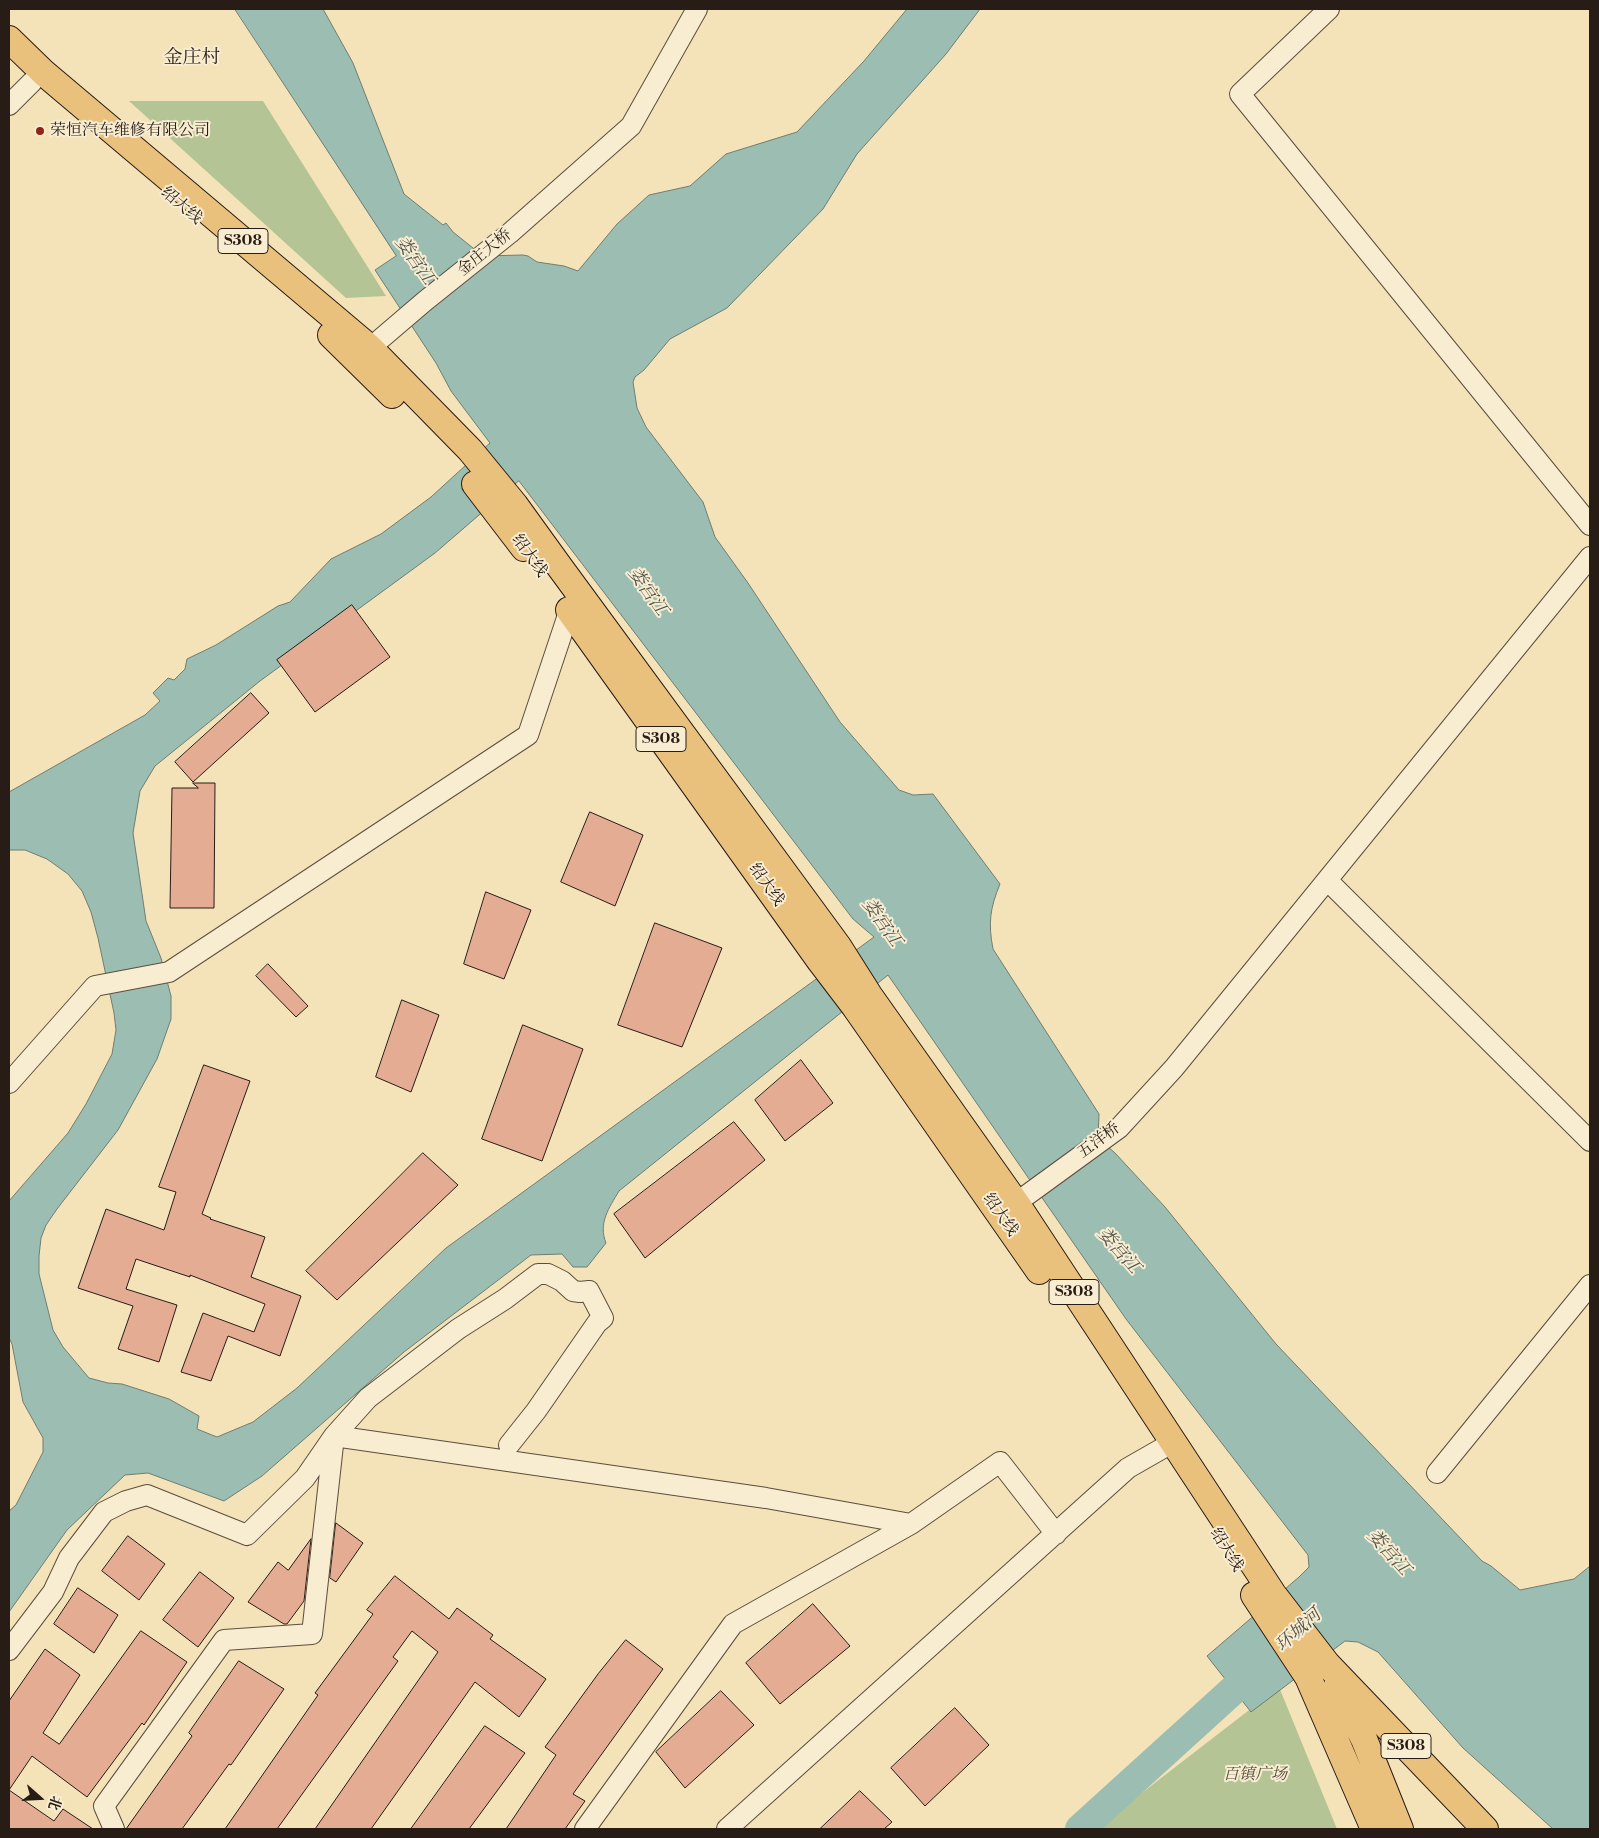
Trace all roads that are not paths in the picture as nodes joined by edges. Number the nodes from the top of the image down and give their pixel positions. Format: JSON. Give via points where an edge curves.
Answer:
{"nodes":[{"id":1,"x":697,"y":9,"type":"edge"},
{"id":2,"x":1329,"y":9,"type":"edge"},
{"id":3,"x":9,"y":39,"type":"edge"},
{"id":4,"x":9,"y":59,"type":"edge"},
{"id":5,"x":32,"y":82,"type":"junction"},
{"id":6,"x":9,"y":105,"type":"edge"},
{"id":7,"x":370,"y":348,"type":"junction"},
{"id":8,"x":463,"y":455,"type":"junction"},
{"id":9,"x":508,"y":510,"type":"junction"},
{"id":10,"x":1590,"y":525,"type":"edge"},
{"id":11,"x":1590,"y":557,"type":"edge"},
{"id":12,"x":570,"y":612,"type":"junction"},
{"id":13,"x":1328,"y":881,"type":"junction"},
{"id":14,"x":829,"y":953,"type":"junction"},
{"id":15,"x":862,"y":1001,"type":"junction"},
{"id":16,"x":9,"y":1082,"type":"edge"},
{"id":17,"x":1590,"y":1141,"type":"edge"},
{"id":18,"x":1016,"y":1203,"type":"junction"},
{"id":19,"x":1590,"y":1285,"type":"edge"},
{"id":20,"x":334,"y":1436,"type":"junction"},
{"id":21,"x":509,"y":1445,"type":"dead end"},
{"id":22,"x":1163,"y":1448,"type":"junction"},
{"id":23,"x":1437,"y":1473,"type":"dead end"},
{"id":24,"x":911,"y":1524,"type":"junction"},
{"id":25,"x":1056,"y":1534,"type":"junction"},
{"id":26,"x":1266,"y":1599,"type":"junction"},
{"id":27,"x":9,"y":1650,"type":"edge"},
{"id":28,"x":1317,"y":1670,"type":"junction"},
{"id":29,"x":114,"y":1829,"type":"edge"},
{"id":30,"x":585,"y":1829,"type":"edge"},
{"id":31,"x":727,"y":1829,"type":"edge"},
{"id":32,"x":1374,"y":1829,"type":"edge"},
{"id":33,"x":1400,"y":1829,"type":"edge"},
{"id":34,"x":1485,"y":1829,"type":"edge"}],
"edges":[{"from":1,"to":7,"type":"street","name":"金庄大桥","via":[[631,126],[530,216]]},
{"from":2,"to":10,"type":"street","via":[[1240,94]]},
{"from":3,"to":7,"type":"main road","name":"绍大线","number":"S308","via":[[44,73]]},
{"from":4,"to":5,"type":"main road","name":"绍大线","number":"S308"},
{"from":5,"to":6,"type":"street"},
{"from":5,"to":8,"type":"main road","name":"绍大线","number":"S308","via":[[310,313]]},
{"from":7,"to":8,"type":"main road","name":"绍大线","number":"S308"},
{"from":8,"to":9,"type":"main road","name":"绍大线","number":"S308"},
{"from":9,"to":12,"type":"main road","name":"绍大线","number":"S308"},
{"from":9,"to":14,"type":"main road","name":"绍大线","number":"S308","via":[[558,566]]},
{"from":11,"to":13,"type":"street","name":"五洋桥"},
{"from":12,"to":14,"type":"main road","name":"绍大线","number":"S308"},
{"from":12,"to":16,"type":"street","via":[[528,735],[169,972],[95,986]]},
{"from":13,"to":17,"type":"street"},
{"from":13,"to":18,"type":"street","name":"五洋桥","via":[[1174,1068],[1119,1128]]},
{"from":14,"to":15,"type":"main road","name":"绍大线","number":"S308"},
{"from":15,"to":18,"type":"main road","name":"绍大线","number":"S308"},
{"from":15,"to":22,"type":"main road","name":"绍大线","number":"S308"},
{"from":18,"to":26,"type":"main road","name":"绍大线","number":"S308"},
{"from":19,"to":23,"type":"street"},
{"from":20,"to":21,"type":"street","via":[[368,1398],[458,1328],[538,1274],[548,1274],[573,1291],[589,1291],[603,1318]]},
{"from":20,"to":24,"type":"street","via":[[766,1498]]},
{"from":20,"to":27,"type":"street","via":[[305,1478],[247,1535],[148,1495],[104,1512],[69,1558],[53,1592]]},
{"from":20,"to":29,"type":"street","via":[[312,1634],[224,1640],[104,1806]]},
{"from":22,"to":25,"type":"street","via":[[1128,1468]]},
{"from":22,"to":26,"type":"main road","name":"绍大线","number":"S308"},
{"from":24,"to":25,"type":"street","via":[[1000,1462]]},
{"from":24,"to":30,"type":"street","via":[[733,1624]]},
{"from":25,"to":31,"type":"street"},
{"from":26,"to":28,"type":"main road","name":"绍大线","number":"S308"},
{"from":28,"to":32,"type":"main road","name":"绍大线","number":"S308"},
{"from":28,"to":33,"type":"main road","via":[[1364,1740]]},
{"from":28,"to":34,"type":"main road","number":"S308"}]}
